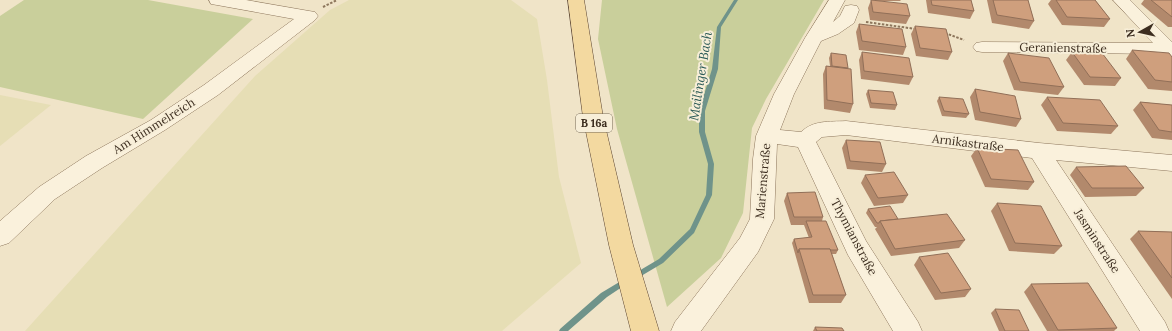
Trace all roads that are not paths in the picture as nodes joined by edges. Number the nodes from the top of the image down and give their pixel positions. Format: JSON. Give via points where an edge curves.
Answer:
{"nodes":[{"id":1,"x":217,"y":0,"type":"edge"},
{"id":2,"x":576,"y":0,"type":"edge"},
{"id":3,"x":1121,"y":0,"type":"edge"},
{"id":4,"x":845,"y":10,"type":"edge"},
{"id":5,"x":982,"y":47,"type":"road end"},
{"id":6,"x":1171,"y":50,"type":"edge"},
{"id":7,"x":767,"y":136,"type":"junction"},
{"id":8,"x":805,"y":140,"type":"junction"},
{"id":9,"x":1039,"y":151,"type":"junction"},
{"id":10,"x":1172,"y":163,"type":"edge"},
{"id":11,"x":0,"y":236,"type":"edge"},
{"id":12,"x":643,"y":324,"type":"edge"},
{"id":13,"x":685,"y":331,"type":"edge"},
{"id":14,"x":908,"y":331,"type":"edge"},
{"id":15,"x":1155,"y":331,"type":"edge"}],
"edges":[{"from":1,"to":11,"type":"street","name":"Am Himmelreich","via":[[308,16],[211,90],[46,193]]},
{"from":2,"to":12,"type":"main road","number":"B 16a","via":[[593,117],[621,245]]},
{"from":3,"to":6,"type":"street"},
{"from":4,"to":7,"type":"street","name":"Marienstraße","via":[[814,38],[784,94]]},
{"from":5,"to":6,"type":"street","name":"Geranienstraße"},
{"from":7,"to":8,"type":"street"},
{"from":7,"to":13,"type":"street","name":"Marienstraße","via":[[762,219],[749,245]]},
{"from":8,"to":9,"type":"street","name":"Arnikastraße","via":[[816,130],[846,128]]},
{"from":8,"to":14,"type":"street","name":"Thymianstraße","via":[[857,248]]},
{"from":9,"to":10,"type":"street","name":"Arnikastraße"},
{"from":9,"to":15,"type":"street","name":"Jasminstraße"}]}
